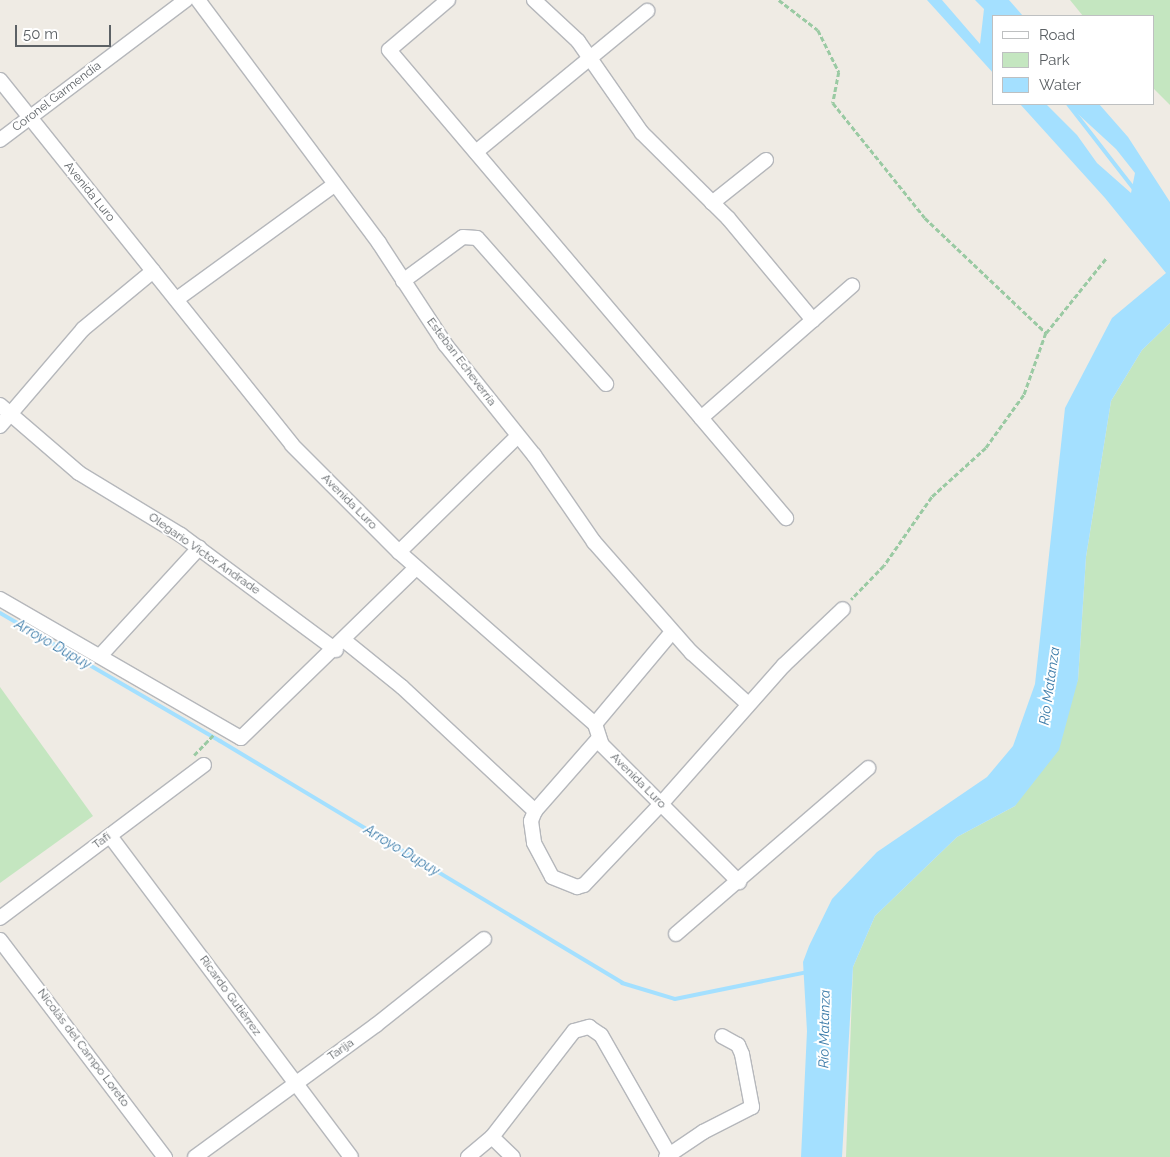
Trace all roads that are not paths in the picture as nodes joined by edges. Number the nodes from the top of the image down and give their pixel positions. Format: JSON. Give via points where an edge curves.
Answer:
{"nodes":[{"id":1,"x":186,"y":0,"type":"edge"},
{"id":2,"x":198,"y":0,"type":"edge"},
{"id":3,"x":448,"y":0,"type":"edge"},
{"id":4,"x":534,"y":0,"type":"edge"},
{"id":5,"x":647,"y":11,"type":"dead end"},
{"id":6,"x":591,"y":57,"type":"junction"},
{"id":7,"x":0,"y":80,"type":"edge"},
{"id":8,"x":29,"y":119,"type":"junction"},
{"id":9,"x":0,"y":140,"type":"edge"},
{"id":10,"x":476,"y":152,"type":"junction"},
{"id":11,"x":766,"y":160,"type":"dead end"},
{"id":12,"x":334,"y":185,"type":"junction"},
{"id":13,"x":712,"y":203,"type":"junction"},
{"id":14,"x":153,"y":271,"type":"junction"},
{"id":15,"x":403,"y":280,"type":"junction"},
{"id":16,"x":852,"y":286,"type":"dead end"},
{"id":17,"x":177,"y":299,"type":"junction"},
{"id":18,"x":813,"y":320,"type":"junction"},
{"id":19,"x":606,"y":384,"type":"dead end"},
{"id":20,"x":3,"y":416,"type":"edge"},
{"id":21,"x":701,"y":418,"type":"junction"},
{"id":22,"x":518,"y":436,"type":"junction"},
{"id":23,"x":786,"y":518,"type":"dead end"},
{"id":24,"x":199,"y":548,"type":"junction"},
{"id":25,"x":399,"y":552,"type":"junction"},
{"id":26,"x":416,"y":568,"type":"junction"},
{"id":27,"x":0,"y":599,"type":"edge"},
{"id":28,"x":843,"y":609,"type":"road end"},
{"id":29,"x":672,"y":632,"type":"junction"},
{"id":30,"x":341,"y":645,"type":"junction"},
{"id":31,"x":100,"y":656,"type":"junction"},
{"id":32,"x":748,"y":704,"type":"junction"},
{"id":33,"x":595,"y":724,"type":"junction"},
{"id":34,"x":598,"y":739,"type":"junction"},
{"id":35,"x":204,"y":765,"type":"dead end"},
{"id":36,"x":868,"y":768,"type":"dead end"},
{"id":37,"x":660,"y":804,"type":"junction"},
{"id":38,"x":535,"y":811,"type":"junction"},
{"id":39,"x":110,"y":836,"type":"junction"},
{"id":40,"x":739,"y":882,"type":"junction"},
{"id":41,"x":0,"y":918,"type":"edge"},
{"id":42,"x":676,"y":934,"type":"dead end"},
{"id":43,"x":484,"y":939,"type":"dead end"},
{"id":44,"x":0,"y":940,"type":"edge"},
{"id":45,"x":722,"y":1036,"type":"dead end"},
{"id":46,"x":294,"y":1083,"type":"junction"},
{"id":47,"x":492,"y":1137,"type":"junction"},
{"id":48,"x":668,"y":1156,"type":"edge"},
{"id":49,"x":165,"y":1157,"type":"edge"},
{"id":50,"x":195,"y":1157,"type":"edge"},
{"id":51,"x":351,"y":1157,"type":"edge"},
{"id":52,"x":468,"y":1157,"type":"edge"},
{"id":53,"x":514,"y":1157,"type":"edge"}],
"edges":[{"from":1,"to":8,"type":"street","name":"Coronel Garmendia"},
{"from":2,"to":12,"type":"street","name":"Esteban Echeverría"},
{"from":3,"to":10,"type":"street","via":[[389,50]]},
{"from":4,"to":6,"type":"street"},
{"from":5,"to":6,"type":"street"},
{"from":6,"to":10,"type":"street"},
{"from":6,"to":13,"type":"street","via":[[642,133]]},
{"from":7,"to":8,"type":"street","name":"Avenida Luro"},
{"from":8,"to":9,"type":"street","name":"Coronel Garmendia"},
{"from":8,"to":14,"type":"street","name":"Avenida Luro"},
{"from":10,"to":21,"type":"street"},
{"from":11,"to":13,"type":"street"},
{"from":12,"to":15,"type":"street","name":"Esteban Echeverría"},
{"from":12,"to":17,"type":"street"},
{"from":13,"to":18,"type":"street"},
{"from":14,"to":17,"type":"street","name":"Avenida Luro"},
{"from":14,"to":20,"type":"street","via":[[83,330]]},
{"from":15,"to":19,"type":"street","via":[[463,237],[476,238]]},
{"from":15,"to":22,"type":"street","name":"Esteban Echeverría","via":[[444,344]]},
{"from":16,"to":18,"type":"street"},
{"from":17,"to":25,"type":"street","name":"Avenida Luro","via":[[276,427]]},
{"from":18,"to":21,"type":"street"},
{"from":20,"to":24,"type":"street","name":"Olegario Victor Andrade","via":[[90,480]]},
{"from":21,"to":23,"type":"street"},
{"from":22,"to":25,"type":"street"},
{"from":22,"to":29,"type":"street","name":"Esteban Echeverría","via":[[600,549]]},
{"from":24,"to":30,"type":"street","name":"Olegario Victor Andrade"},
{"from":24,"to":31,"type":"street"},
{"from":25,"to":26,"type":"street","name":"Avenida Luro"},
{"from":26,"to":30,"type":"street"},
{"from":26,"to":33,"type":"street","name":"Avenida Luro"},
{"from":27,"to":31,"type":"street"},
{"from":28,"to":32,"type":"street"},
{"from":29,"to":32,"type":"street","name":"Esteban Echeverría"},
{"from":29,"to":33,"type":"street"},
{"from":30,"to":31,"type":"street","via":[[241,738]]},
{"from":30,"to":38,"type":"street","name":"Olegario Victor Andrade","via":[[402,687]]},
{"from":32,"to":37,"type":"street"},
{"from":33,"to":34,"type":"street"},
{"from":34,"to":37,"type":"street","name":"Avenida Luro"},
{"from":34,"to":38,"type":"street"},
{"from":35,"to":39,"type":"street","name":"Tafí"},
{"from":36,"to":40,"type":"street","via":[[856,782],[836,792]]},
{"from":37,"to":38,"type":"street","via":[[584,885],[571,887],[552,876],[531,832]]},
{"from":37,"to":40,"type":"street","name":"Avenida Luro"},
{"from":39,"to":41,"type":"street","name":"Tafí"},
{"from":39,"to":46,"type":"street","name":"Ricardo Gutiérrez"},
{"from":40,"to":42,"type":"street"},
{"from":43,"to":46,"type":"street","name":"Tarija","via":[[376,1025]]},
{"from":44,"to":49,"type":"street","name":"Nicolás del Campo Loreto"},
{"from":45,"to":48,"type":"street","via":[[738,1045],[742,1054],[752,1107],[703,1132]]},
{"from":46,"to":50,"type":"street","name":"Tarija"},
{"from":46,"to":51,"type":"street","name":"Ricardo Gutiérrez"},
{"from":47,"to":48,"type":"street","via":[[574,1031],[589,1027],[601,1035]]},
{"from":47,"to":52,"type":"street"},
{"from":47,"to":53,"type":"street"}]}
